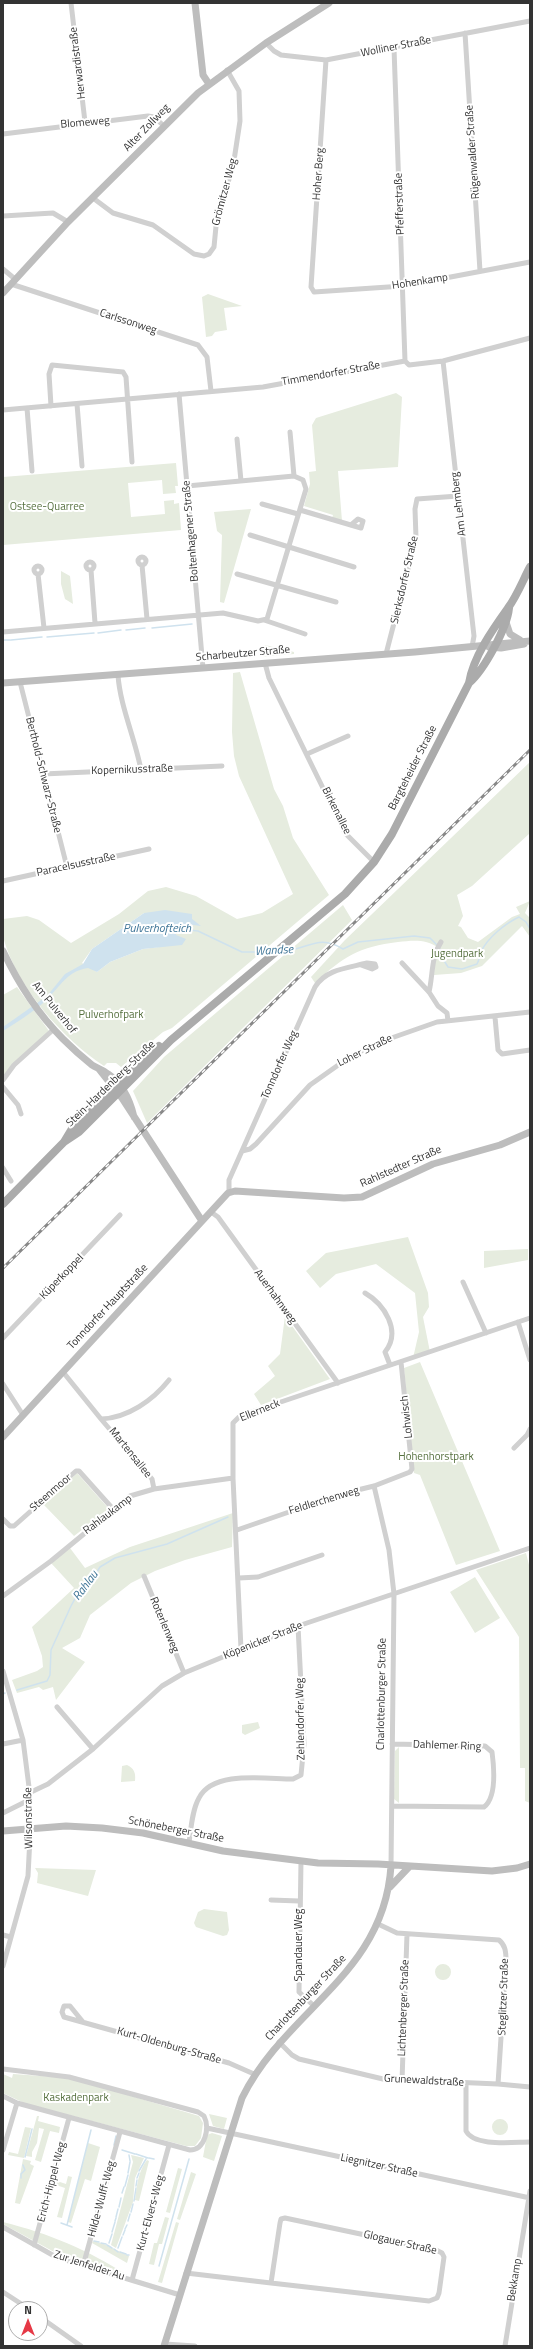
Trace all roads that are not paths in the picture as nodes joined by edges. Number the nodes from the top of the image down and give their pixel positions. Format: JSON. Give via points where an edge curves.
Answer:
{"nodes":[{"id":1,"x":71,"y":3,"type":"edge"},
{"id":2,"x":195,"y":3,"type":"edge"},
{"id":3,"x":329,"y":3,"type":"edge"},
{"id":4,"x":530,"y":21,"type":"edge"},
{"id":5,"x":465,"y":33,"type":"junction"},
{"id":6,"x":266,"y":43,"type":"junction"},
{"id":7,"x":394,"y":48,"type":"junction"},
{"id":8,"x":326,"y":60,"type":"junction"},
{"id":9,"x":227,"y":70,"type":"junction"},
{"id":10,"x":209,"y":84,"type":"junction"},
{"id":11,"x":85,"y":122,"type":"junction"},
{"id":12,"x":164,"y":126,"type":"junction"},
{"id":13,"x":3,"y":134,"type":"edge"},
{"id":14,"x":93,"y":198,"type":"junction"},
{"id":15,"x":3,"y":216,"type":"edge"},
{"id":16,"x":68,"y":222,"type":"junction"},
{"id":17,"x":530,"y":262,"type":"edge"},
{"id":18,"x":3,"y":269,"type":"edge"},
{"id":19,"x":480,"y":271,"type":"junction"},
{"id":20,"x":13,"y":282,"type":"junction"},
{"id":21,"x":311,"y":286,"type":"joint"},
{"id":22,"x":402,"y":286,"type":"junction"},
{"id":23,"x":3,"y":293,"type":"edge"},
{"id":24,"x":530,"y":338,"type":"edge"},
{"id":25,"x":405,"y":361,"type":"junction"},
{"id":26,"x":443,"y":362,"type":"junction"},
{"id":27,"x":211,"y":391,"type":"junction"},
{"id":28,"x":179,"y":394,"type":"junction"},
{"id":29,"x":128,"y":399,"type":"junction"},
{"id":30,"x":77,"y":404,"type":"junction"},
{"id":31,"x":51,"y":406,"type":"junction"},
{"id":32,"x":27,"y":408,"type":"junction"},
{"id":33,"x":3,"y":410,"type":"edge"},
{"id":34,"x":290,"y":432,"type":"dead end"},
{"id":35,"x":237,"y":439,"type":"dead end"},
{"id":36,"x":132,"y":462,"type":"dead end"},
{"id":37,"x":82,"y":466,"type":"dead end"},
{"id":38,"x":32,"y":471,"type":"dead end"},
{"id":39,"x":294,"y":476,"type":"junction"},
{"id":40,"x":240,"y":481,"type":"junction"},
{"id":41,"x":187,"y":486,"type":"junction"},
{"id":42,"x":458,"y":496,"type":"junction"},
{"id":43,"x":262,"y":504,"type":"dead end"},
{"id":44,"x":299,"y":512,"type":"junction"},
{"id":45,"x":351,"y":525,"type":"dead end"},
{"id":46,"x":250,"y":536,"type":"dead end"},
{"id":47,"x":289,"y":548,"type":"junction"},
{"id":48,"x":142,"y":565,"type":"dead end"},
{"id":49,"x":354,"y":567,"type":"dead end"},
{"id":50,"x":530,"y":567,"type":"edge"},
{"id":51,"x":91,"y":570,"type":"dead end"},
{"id":52,"x":38,"y":574,"type":"dead end"},
{"id":53,"x":237,"y":574,"type":"dead end"},
{"id":54,"x":278,"y":586,"type":"junction"},
{"id":55,"x":336,"y":602,"type":"dead end"},
{"id":56,"x":509,"y":608,"type":"junction"},
{"id":57,"x":198,"y":614,"type":"junction"},
{"id":58,"x":147,"y":619,"type":"junction"},
{"id":59,"x":264,"y":620,"type":"junction"},
{"id":60,"x":506,"y":622,"type":"junction"},
{"id":61,"x":96,"y":624,"type":"junction"},
{"id":62,"x":44,"y":628,"type":"junction"},
{"id":63,"x":3,"y":632,"type":"edge"},
{"id":64,"x":305,"y":634,"type":"dead end"},
{"id":65,"x":520,"y":640,"type":"junction"},
{"id":66,"x":530,"y":641,"type":"edge"},
{"id":67,"x":491,"y":645,"type":"junction"},
{"id":68,"x":472,"y":647,"type":"junction"},
{"id":69,"x":386,"y":654,"type":"junction"},
{"id":70,"x":265,"y":663,"type":"junction"},
{"id":71,"x":203,"y":668,"type":"junction"},
{"id":72,"x":118,"y":675,"type":"junction"},
{"id":73,"x":20,"y":682,"type":"junction"},
{"id":74,"x":3,"y":683,"type":"edge"},
{"id":75,"x":348,"y":736,"type":"dead end"},
{"id":76,"x":307,"y":754,"type":"junction"},
{"id":77,"x":222,"y":766,"type":"dead end"},
{"id":78,"x":141,"y":770,"type":"junction"},
{"id":79,"x":43,"y":774,"type":"junction"},
{"id":80,"x":149,"y":849,"type":"dead end"},
{"id":81,"x":374,"y":862,"type":"junction"},
{"id":82,"x":67,"y":867,"type":"junction"},
{"id":83,"x":3,"y":881,"type":"edge"},
{"id":84,"x":441,"y":942,"type":"dead end"},
{"id":85,"x":3,"y":951,"type":"edge"},
{"id":86,"x":402,"y":963,"type":"dead end"},
{"id":87,"x":6,"y":965,"type":"edge"},
{"id":88,"x":362,"y":965,"type":"dead end"},
{"id":89,"x":429,"y":992,"type":"junction"},
{"id":90,"x":530,"y":1012,"type":"edge"},
{"id":91,"x":495,"y":1017,"type":"junction"},
{"id":92,"x":448,"y":1021,"type":"junction"},
{"id":93,"x":54,"y":1029,"type":"junction"},
{"id":94,"x":530,"y":1050,"type":"edge"},
{"id":95,"x":3,"y":1080,"type":"edge"},
{"id":96,"x":3,"y":1087,"type":"edge"},
{"id":97,"x":118,"y":1088,"type":"junction"},
{"id":98,"x":21,"y":1114,"type":"dead end"},
{"id":99,"x":530,"y":1132,"type":"edge"},
{"id":100,"x":242,"y":1151,"type":"junction"},
{"id":101,"x":3,"y":1168,"type":"edge"},
{"id":102,"x":11,"y":1181,"type":"dead end"},
{"id":103,"x":230,"y":1192,"type":"junction"},
{"id":104,"x":3,"y":1204,"type":"edge"},
{"id":105,"x":211,"y":1212,"type":"junction"},
{"id":106,"x":120,"y":1215,"type":"dead end"},
{"id":107,"x":202,"y":1221,"type":"junction"},
{"id":108,"x":463,"y":1282,"type":"dead end"},
{"id":109,"x":365,"y":1292,"type":"dead end"},
{"id":110,"x":530,"y":1318,"type":"edge"},
{"id":111,"x":518,"y":1322,"type":"junction"},
{"id":112,"x":486,"y":1333,"type":"junction"},
{"id":113,"x":3,"y":1338,"type":"edge"},
{"id":114,"x":530,"y":1360,"type":"edge"},
{"id":115,"x":401,"y":1362,"type":"junction"},
{"id":116,"x":390,"y":1365,"type":"junction"},
{"id":117,"x":63,"y":1372,"type":"junction"},
{"id":118,"x":169,"y":1380,"type":"dead end"},
{"id":119,"x":338,"y":1383,"type":"junction"},
{"id":120,"x":3,"y":1384,"type":"edge"},
{"id":121,"x":23,"y":1415,"type":"junction"},
{"id":122,"x":101,"y":1419,"type":"junction"},
{"id":123,"x":530,"y":1429,"type":"edge"},
{"id":124,"x":3,"y":1437,"type":"edge"},
{"id":125,"x":514,"y":1448,"type":"dead end"},
{"id":126,"x":410,"y":1472,"type":"joint"},
{"id":127,"x":233,"y":1478,"type":"junction"},
{"id":128,"x":374,"y":1486,"type":"junction"},
{"id":129,"x":154,"y":1489,"type":"junction"},
{"id":130,"x":113,"y":1509,"type":"junction"},
{"id":131,"x":3,"y":1519,"type":"edge"},
{"id":132,"x":237,"y":1530,"type":"junction"},
{"id":133,"x":530,"y":1548,"type":"edge"},
{"id":134,"x":322,"y":1555,"type":"dead end"},
{"id":135,"x":144,"y":1576,"type":"dead end"},
{"id":136,"x":239,"y":1578,"type":"junction"},
{"id":137,"x":394,"y":1594,"type":"junction"},
{"id":138,"x":3,"y":1596,"type":"edge"},
{"id":139,"x":298,"y":1626,"type":"junction"},
{"id":140,"x":241,"y":1649,"type":"junction"},
{"id":141,"x":3,"y":1671,"type":"edge"},
{"id":142,"x":184,"y":1673,"type":"junction"},
{"id":143,"x":57,"y":1707,"type":"dead end"},
{"id":144,"x":23,"y":1740,"type":"junction"},
{"id":145,"x":3,"y":1744,"type":"edge"},
{"id":146,"x":392,"y":1744,"type":"junction"},
{"id":147,"x":93,"y":1749,"type":"junction"},
{"id":148,"x":29,"y":1793,"type":"junction"},
{"id":149,"x":29,"y":1800,"type":"junction"},
{"id":150,"x":392,"y":1806,"type":"junction"},
{"id":151,"x":3,"y":1813,"type":"edge"},
{"id":152,"x":30,"y":1828,"type":"junction"},
{"id":153,"x":3,"y":1832,"type":"edge"},
{"id":154,"x":189,"y":1843,"type":"junction"},
{"id":155,"x":301,"y":1861,"type":"junction"},
{"id":156,"x":530,"y":1864,"type":"edge"},
{"id":157,"x":392,"y":1866,"type":"junction"},
{"id":158,"x":409,"y":1867,"type":"junction"},
{"id":159,"x":390,"y":1887,"type":"junction"},
{"id":160,"x":271,"y":1900,"type":"dead end"},
{"id":161,"x":300,"y":1901,"type":"junction"},
{"id":162,"x":378,"y":1924,"type":"junction"},
{"id":163,"x":407,"y":1934,"type":"junction"},
{"id":164,"x":3,"y":1935,"type":"edge"},
{"id":165,"x":11,"y":1937,"type":"junction"},
{"id":166,"x":3,"y":1966,"type":"edge"},
{"id":167,"x":314,"y":2006,"type":"junction"},
{"id":168,"x":83,"y":2022,"type":"dead end"},
{"id":169,"x":279,"y":2042,"type":"junction"},
{"id":170,"x":3,"y":2070,"type":"edge"},
{"id":171,"x":254,"y":2074,"type":"junction"},
{"id":172,"x":402,"y":2081,"type":"junction"},
{"id":173,"x":466,"y":2083,"type":"junction"},
{"id":174,"x":498,"y":2084,"type":"junction"},
{"id":175,"x":530,"y":2087,"type":"edge"},
{"id":176,"x":3,"y":2096,"type":"edge"},
{"id":177,"x":17,"y":2103,"type":"junction"},
{"id":178,"x":69,"y":2118,"type":"junction"},
{"id":179,"x":207,"y":2128,"type":"junction"},
{"id":180,"x":120,"y":2132,"type":"junction"},
{"id":181,"x":229,"y":2134,"type":"junction"},
{"id":182,"x":530,"y":2142,"type":"edge"},
{"id":183,"x":169,"y":2145,"type":"junction"},
{"id":184,"x":3,"y":2150,"type":"edge"},
{"id":185,"x":530,"y":2191,"type":"edge"},
{"id":186,"x":529,"y":2198,"type":"edge"},
{"id":187,"x":3,"y":2227,"type":"edge"},
{"id":188,"x":34,"y":2245,"type":"junction"},
{"id":189,"x":83,"y":2266,"type":"junction"},
{"id":190,"x":186,"y":2273,"type":"junction"},
{"id":191,"x":132,"y":2280,"type":"junction"},
{"id":192,"x":271,"y":2283,"type":"junction"},
{"id":193,"x":3,"y":2292,"type":"edge"},
{"id":194,"x":180,"y":2294,"type":"junction"},
{"id":195,"x":16,"y":2301,"type":"edge"},
{"id":196,"x":48,"y":2323,"type":"edge"},
{"id":197,"x":164,"y":2345,"type":"edge"},
{"id":198,"x":81,"y":2346,"type":"edge"},
{"id":199,"x":195,"y":2346,"type":"edge"},
{"id":200,"x":505,"y":2346,"type":"edge"}],
"edges":[{"from":1,"to":11,"type":"street","name":"Herwardistraße"},
{"from":2,"to":10,"type":"street","via":[[203,75]]},
{"from":3,"to":6,"type":"street","name":"Alter Zollweg"},
{"from":4,"to":5,"type":"street","name":"Wolliner Straße"},
{"from":5,"to":7,"type":"street","name":"Wolliner Straße"},
{"from":5,"to":19,"type":"street","name":"Rügenwalder Straße"},
{"from":6,"to":8,"type":"street","name":"Wolliner Straße","via":[[281,55]]},
{"from":6,"to":9,"type":"street","name":"Alter Zollweg"},
{"from":7,"to":8,"type":"street","name":"Wolliner Straße"},
{"from":7,"to":22,"type":"street","name":"Pfefferstraße"},
{"from":8,"to":21,"type":"street","name":"Hoher Berg"},
{"from":9,"to":10,"type":"street","name":"Alter Zollweg"},
{"from":9,"to":14,"type":"street","name":"Grömitzer Weg","via":[[239,90],[240,121],[234,162],[217,216],[212,252],[204,256],[194,254],[153,226],[113,213]]},
{"from":10,"to":12,"type":"street","name":"Alter Zollweg"},
{"from":11,"to":12,"type":"street","name":"Blomeweg","via":[[91,124],[148,116],[154,117]]},
{"from":11,"to":13,"type":"street","name":"Blomeweg"},
{"from":12,"to":14,"type":"street","name":"Alter Zollweg"},
{"from":14,"to":16,"type":"street","name":"Alter Zollweg"},
{"from":15,"to":16,"type":"street","via":[[53,213]]},
{"from":16,"to":20,"type":"street","name":"Alter Zollweg"},
{"from":17,"to":19,"type":"street","name":"Hohenkamp"},
{"from":18,"to":20,"type":"street"},
{"from":19,"to":22,"type":"street","name":"Hohenkamp"},
{"from":20,"to":23,"type":"street","name":"Alter Zollweg"},
{"from":20,"to":27,"type":"street","name":"Carlssonweg","via":[[198,345],[208,357]]},
{"from":21,"to":22,"type":"street","name":"Hohenkamp","via":[[314,292]]},
{"from":22,"to":25,"type":"street","name":"Pfefferstraße"},
{"from":24,"to":26,"type":"street","name":"Timmendorfer Straße"},
{"from":25,"to":26,"type":"street","name":"Timmendorfer Straße","via":[[409,364]]},
{"from":25,"to":27,"type":"street","name":"Timmendorfer Straße","via":[[263,387]]},
{"from":26,"to":42,"type":"street","name":"Am Lehmberg"},
{"from":27,"to":28,"type":"street","name":"Timmendorfer Straße"},
{"from":28,"to":29,"type":"street","name":"Timmendorfer Straße"},
{"from":28,"to":41,"type":"street","name":"Boltenhagener Straße"},
{"from":29,"to":30,"type":"street","name":"Timmendorfer Straße"},
{"from":29,"to":31,"type":"street","via":[[124,372],[54,365],[49,370]]},
{"from":29,"to":36,"type":"street"},
{"from":30,"to":31,"type":"street","name":"Timmendorfer Straße"},
{"from":30,"to":37,"type":"street"},
{"from":31,"to":32,"type":"street","name":"Timmendorfer Straße"},
{"from":32,"to":33,"type":"street","name":"Timmendorfer Straße"},
{"from":32,"to":38,"type":"street"},
{"from":34,"to":39,"type":"street"},
{"from":35,"to":40,"type":"street"},
{"from":39,"to":40,"type":"street"},
{"from":39,"to":44,"type":"street","via":[[300,477],[306,484]]},
{"from":40,"to":41,"type":"street"},
{"from":41,"to":57,"type":"street","name":"Boltenhagener Straße"},
{"from":42,"to":68,"type":"street","name":"Am Lehmberg","via":[[474,636]]},
{"from":42,"to":69,"type":"street","name":"Sierksdorfer Straße","via":[[417,499],[416,538]]},
{"from":43,"to":44,"type":"street"},
{"from":44,"to":45,"type":"street"},
{"from":44,"to":47,"type":"street"},
{"from":46,"to":47,"type":"street"},
{"from":47,"to":49,"type":"street"},
{"from":47,"to":54,"type":"street"},
{"from":48,"to":58,"type":"street"},
{"from":50,"to":56,"type":"main road","name":"Bargteheider Straße"},
{"from":51,"to":61,"type":"street"},
{"from":52,"to":62,"type":"street"},
{"from":53,"to":54,"type":"street"},
{"from":54,"to":55,"type":"street"},
{"from":54,"to":59,"type":"street","via":[[270,614]]},
{"from":56,"to":60,"type":"main road","name":"Bargteheider Straße"},
{"from":56,"to":67,"type":"main road","name":"Bargteheider Straße","via":[[502,615]]},
{"from":57,"to":58,"type":"street"},
{"from":57,"to":59,"type":"street","via":[[226,613]]},
{"from":57,"to":71,"type":"street","name":"Boltenhagener Straße"},
{"from":58,"to":61,"type":"street"},
{"from":59,"to":64,"type":"street"},
{"from":60,"to":65,"type":"street","via":[[510,634]]},
{"from":60,"to":67,"type":"main road","name":"Bargteheider Straße"},
{"from":61,"to":62,"type":"street"},
{"from":62,"to":63,"type":"street"},
{"from":65,"to":66,"type":"street","name":"Scharbeutzer Straße"},
{"from":65,"to":67,"type":"street","name":"Scharbeutzer Straße"},
{"from":66,"to":67,"type":"street","name":"Scharbeutzer Straße","via":[[505,648]]},
{"from":67,"to":68,"type":"street","name":"Scharbeutzer Straße"},
{"from":67,"to":81,"type":"main road","name":"Bargteheider Straße","via":[[478,676],[469,684],[392,834]]},
{"from":68,"to":69,"type":"street","name":"Scharbeutzer Straße"},
{"from":69,"to":70,"type":"street","name":"Scharbeutzer Straße"},
{"from":70,"to":71,"type":"street","name":"Scharbeutzer Straße"},
{"from":70,"to":76,"type":"street","name":"Birkenallee","via":[[269,678]]},
{"from":71,"to":72,"type":"street","name":"Scharbeutzer Straße"},
{"from":72,"to":73,"type":"street","name":"Scharbeutzer Straße"},
{"from":72,"to":78,"type":"street","via":[[121,699],[133,731]]},
{"from":73,"to":74,"type":"street","name":"Scharbeutzer Straße"},
{"from":73,"to":79,"type":"street","name":"Berthold-Schwarz-Straße"},
{"from":75,"to":76,"type":"street"},
{"from":76,"to":81,"type":"street","name":"Birkenallee","via":[[345,833]]},
{"from":77,"to":78,"type":"street","name":"Kopernikusstraße"},
{"from":78,"to":79,"type":"street","name":"Kopernikusstraße"},
{"from":79,"to":82,"type":"street","name":"Berthold-Schwarz-Straße"},
{"from":80,"to":82,"type":"street","name":"Paracelsusstraße"},
{"from":81,"to":97,"type":"main road","name":"Stein-Hardenberg-Straße","via":[[345,894],[171,1040],[160,1046]]},
{"from":82,"to":83,"type":"street","name":"Paracelsusstraße"},
{"from":84,"to":89,"type":"street","via":[[435,950]]},
{"from":85,"to":87,"type":"street","name":"Am Pulverhof"},
{"from":86,"to":89,"type":"street"},
{"from":87,"to":93,"type":"street","name":"Am Pulverhof"},
{"from":88,"to":100,"type":"street","name":"Tonndorfer Weg","via":[[326,975],[315,987]]},
{"from":89,"to":92,"type":"street","via":[[438,1006],[447,1013]]},
{"from":90,"to":91,"type":"street","name":"Loher Straße"},
{"from":91,"to":92,"type":"street","name":"Loher Straße"},
{"from":91,"to":94,"type":"street","via":[[498,1050],[502,1054]]},
{"from":92,"to":100,"type":"street","name":"Loher Straße","via":[[414,1029],[380,1042],[332,1068],[291,1104],[256,1144]]},
{"from":93,"to":95,"type":"street","via":[[14,1065]]},
{"from":93,"to":97,"type":"street","name":"Am Pulverhof"},
{"from":96,"to":98,"type":"street","via":[[18,1105]]},
{"from":97,"to":104,"type":"main road","name":"Stein-Hardenberg-Straße","via":[[74,1127],[64,1142]]},
{"from":97,"to":107,"type":"street","name":"Am Pulverhof","via":[[131,1103],[134,1117]]},
{"from":99,"to":103,"type":"street","name":"Rahlstedter Straße","via":[[500,1145],[433,1164],[362,1197]]},
{"from":100,"to":103,"type":"street","name":"Tonndorfer Weg","via":[[229,1180]]},
{"from":101,"to":102,"type":"street"},
{"from":103,"to":105,"type":"street","name":"Tonndorfer Hauptstraße"},
{"from":105,"to":107,"type":"street","name":"Tonndorfer Hauptstraße"},
{"from":105,"to":119,"type":"street","name":"Auerhahnweg","via":[[218,1217]]},
{"from":106,"to":113,"type":"street","name":"Küperkoppel"},
{"from":107,"to":117,"type":"street","name":"Tonndorfer Hauptstraße"},
{"from":108,"to":112,"type":"street"},
{"from":109,"to":116,"type":"street","via":[[388,1315],[391,1324],[389,1347],[386,1352]]},
{"from":110,"to":111,"type":"street","name":"Ellerneck"},
{"from":111,"to":112,"type":"street","name":"Ellerneck"},
{"from":111,"to":114,"type":"street"},
{"from":112,"to":115,"type":"street","name":"Ellerneck"},
{"from":115,"to":116,"type":"street","name":"Ellerneck"},
{"from":115,"to":126,"type":"street","name":"Lohwisch","via":[[412,1468]]},
{"from":116,"to":119,"type":"street","name":"Ellerneck"},
{"from":117,"to":121,"type":"street","name":"Tonndorfer Hauptstraße"},
{"from":117,"to":122,"type":"street","name":"Martensallee"},
{"from":118,"to":122,"type":"street","name":"Martensallee","via":[[158,1394],[136,1408],[112,1419]]},
{"from":119,"to":127,"type":"street","name":"Ellerneck","via":[[239,1417],[233,1423]]},
{"from":120,"to":121,"type":"street"},
{"from":121,"to":124,"type":"street","name":"Tonndorfer Hauptstraße"},
{"from":122,"to":129,"type":"street","name":"Martensallee","via":[[152,1479]]},
{"from":123,"to":125,"type":"street"},
{"from":126,"to":128,"type":"street","name":"Feldlerchenweg"},
{"from":127,"to":129,"type":"street","name":"Rahlaukamp"},
{"from":127,"to":132,"type":"street","name":"Ellerneck"},
{"from":128,"to":132,"type":"street","name":"Feldlerchenweg","via":[[341,1494]]},
{"from":128,"to":137,"type":"street","name":"Charlottenburger Straße","via":[[389,1550]]},
{"from":129,"to":130,"type":"street","name":"Rahlaukamp","via":[[130,1496]]},
{"from":130,"to":131,"type":"street","name":"Steenmoor","via":[[79,1471],[76,1471],[14,1526],[10,1526]]},
{"from":130,"to":138,"type":"street","name":"Rahlaukamp","via":[[51,1561]]},
{"from":132,"to":136,"type":"street","name":"Ellerneck"},
{"from":133,"to":137,"type":"street","name":"Köpenicker Straße"},
{"from":134,"to":136,"type":"street","via":[[258,1577]]},
{"from":135,"to":142,"type":"street","name":"Roterlenweg"},
{"from":136,"to":140,"type":"street","name":"Ellerneck"},
{"from":137,"to":139,"type":"street","name":"Köpenicker Straße"},
{"from":137,"to":146,"type":"street","name":"Charlottenburger Straße"},
{"from":139,"to":140,"type":"street","name":"Köpenicker Straße"},
{"from":139,"to":154,"type":"street","name":"Zehlendorfer Weg","via":[[304,1744],[301,1775],[293,1779],[225,1780],[210,1785],[198,1798]]},
{"from":140,"to":142,"type":"street","name":"Köpenicker Straße"},
{"from":141,"to":144,"type":"street","name":"Wilsonstraße"},
{"from":142,"to":147,"type":"street","name":"Köpenicker Straße","via":[[162,1686]]},
{"from":143,"to":147,"type":"street"},
{"from":144,"to":145,"type":"street"},
{"from":144,"to":148,"type":"street","name":"Wilsonstraße"},
{"from":146,"to":150,"type":"street","name":"Charlottenburger Straße"},
{"from":146,"to":150,"type":"street","name":"Dahlemer Ring","via":[[485,1746],[492,1752],[492,1795],[484,1807]]},
{"from":147,"to":148,"type":"street","name":"Köpenicker Straße","via":[[48,1784]]},
{"from":148,"to":149,"type":"street","name":"Wilsonstraße"},
{"from":149,"to":151,"type":"street"},
{"from":149,"to":152,"type":"street","name":"Wilsonstraße"},
{"from":150,"to":157,"type":"street","name":"Charlottenburger Straße"},
{"from":152,"to":153,"type":"street","name":"Schöneberger Straße"},
{"from":152,"to":154,"type":"street","name":"Schöneberger Straße","via":[[97,1827],[144,1833]]},
{"from":152,"to":165,"type":"street","name":"Wilsonstraße","via":[[28,1876]]},
{"from":154,"to":155,"type":"street","name":"Schöneberger Straße","via":[[223,1851]]},
{"from":155,"to":157,"type":"street","name":"Schöneberger Straße","via":[[326,1866]]},
{"from":155,"to":161,"type":"street","name":"Spandauer Weg"},
{"from":156,"to":158,"type":"street","name":"Schöneberger Straße","via":[[484,1870]]},
{"from":157,"to":158,"type":"street","name":"Schöneberger Straße"},
{"from":157,"to":159,"type":"street","name":"Charlottenburger Straße"},
{"from":158,"to":159,"type":"street"},
{"from":159,"to":162,"type":"street","name":"Charlottenburger Straße"},
{"from":160,"to":161,"type":"street","name":"Spandauer Weg"},
{"from":161,"to":167,"type":"street","name":"Spandauer Weg","via":[[299,1992]]},
{"from":162,"to":163,"type":"street","name":"Steglitzer Straße","via":[[397,1933]]},
{"from":162,"to":167,"type":"street","name":"Charlottenburger Straße","via":[[352,1967]]},
{"from":163,"to":172,"type":"street","name":"Lichtenberger Straße"},
{"from":163,"to":174,"type":"street","name":"Steglitzer Straße","via":[[499,1940],[506,1950]]},
{"from":164,"to":165,"type":"street"},
{"from":165,"to":166,"type":"street","name":"Wilsonstraße"},
{"from":167,"to":169,"type":"street","name":"Charlottenburger Straße"},
{"from":168,"to":171,"type":"street","name":"Kurt-Oldenburg-Straße","via":[[229,2062]]},
{"from":169,"to":171,"type":"street","name":"Charlottenburger Straße"},
{"from":169,"to":172,"type":"street","name":"Grunewaldstraße","via":[[292,2055],[299,2058],[383,2079]]},
{"from":170,"to":179,"type":"street","via":[[69,2076],[190,2110],[204,2116]]},
{"from":171,"to":181,"type":"street","name":"Charlottenburger Straße"},
{"from":172,"to":173,"type":"street","name":"Grunewaldstraße"},
{"from":173,"to":174,"type":"street","name":"Grunewaldstraße"},
{"from":173,"to":182,"type":"street","via":[[468,2137],[477,2141]]},
{"from":174,"to":175,"type":"street","name":"Grunewaldstraße"},
{"from":176,"to":177,"type":"street"},
{"from":177,"to":178,"type":"street"},
{"from":177,"to":184,"type":"street"},
{"from":178,"to":180,"type":"street"},
{"from":178,"to":188,"type":"street","name":"Erich-Hippel-Weg"},
{"from":179,"to":181,"type":"street"},
{"from":179,"to":183,"type":"street","via":[[202,2145],[196,2149]]},
{"from":180,"to":183,"type":"street"},
{"from":180,"to":189,"type":"street","name":"Hilde-Wulff-Weg"},
{"from":181,"to":186,"type":"street","name":"Liegnitzer Straße"},
{"from":181,"to":190,"type":"street","name":"Charlottenburger Straße"},
{"from":183,"to":191,"type":"street","name":"Kurt-Elvers-Weg"},
{"from":185,"to":186,"type":"street","name":"Bekkamp"},
{"from":186,"to":200,"type":"street","name":"Bekkamp"},
{"from":187,"to":188,"type":"street","name":"Zur Jenfelder Au"},
{"from":188,"to":189,"type":"street","name":"Zur Jenfelder Au"},
{"from":189,"to":191,"type":"street","name":"Zur Jenfelder Au"},
{"from":190,"to":192,"type":"street","name":"Glogauer Straße"},
{"from":190,"to":194,"type":"street","name":"Charlottenburger Straße"},
{"from":191,"to":194,"type":"street","name":"Zur Jenfelder Au"},
{"from":192,"to":192,"type":"street","name":"Glogauer Straße","via":[[280,2223],[281,2219],[285,2218],[436,2250],[444,2257],[439,2293],[437,2298],[429,2301]]},
{"from":193,"to":195,"type":"street"},
{"from":194,"to":197,"type":"street","name":"Charlottenburger Straße"},
{"from":196,"to":198,"type":"street"},
{"from":197,"to":199,"type":"street"}]}
